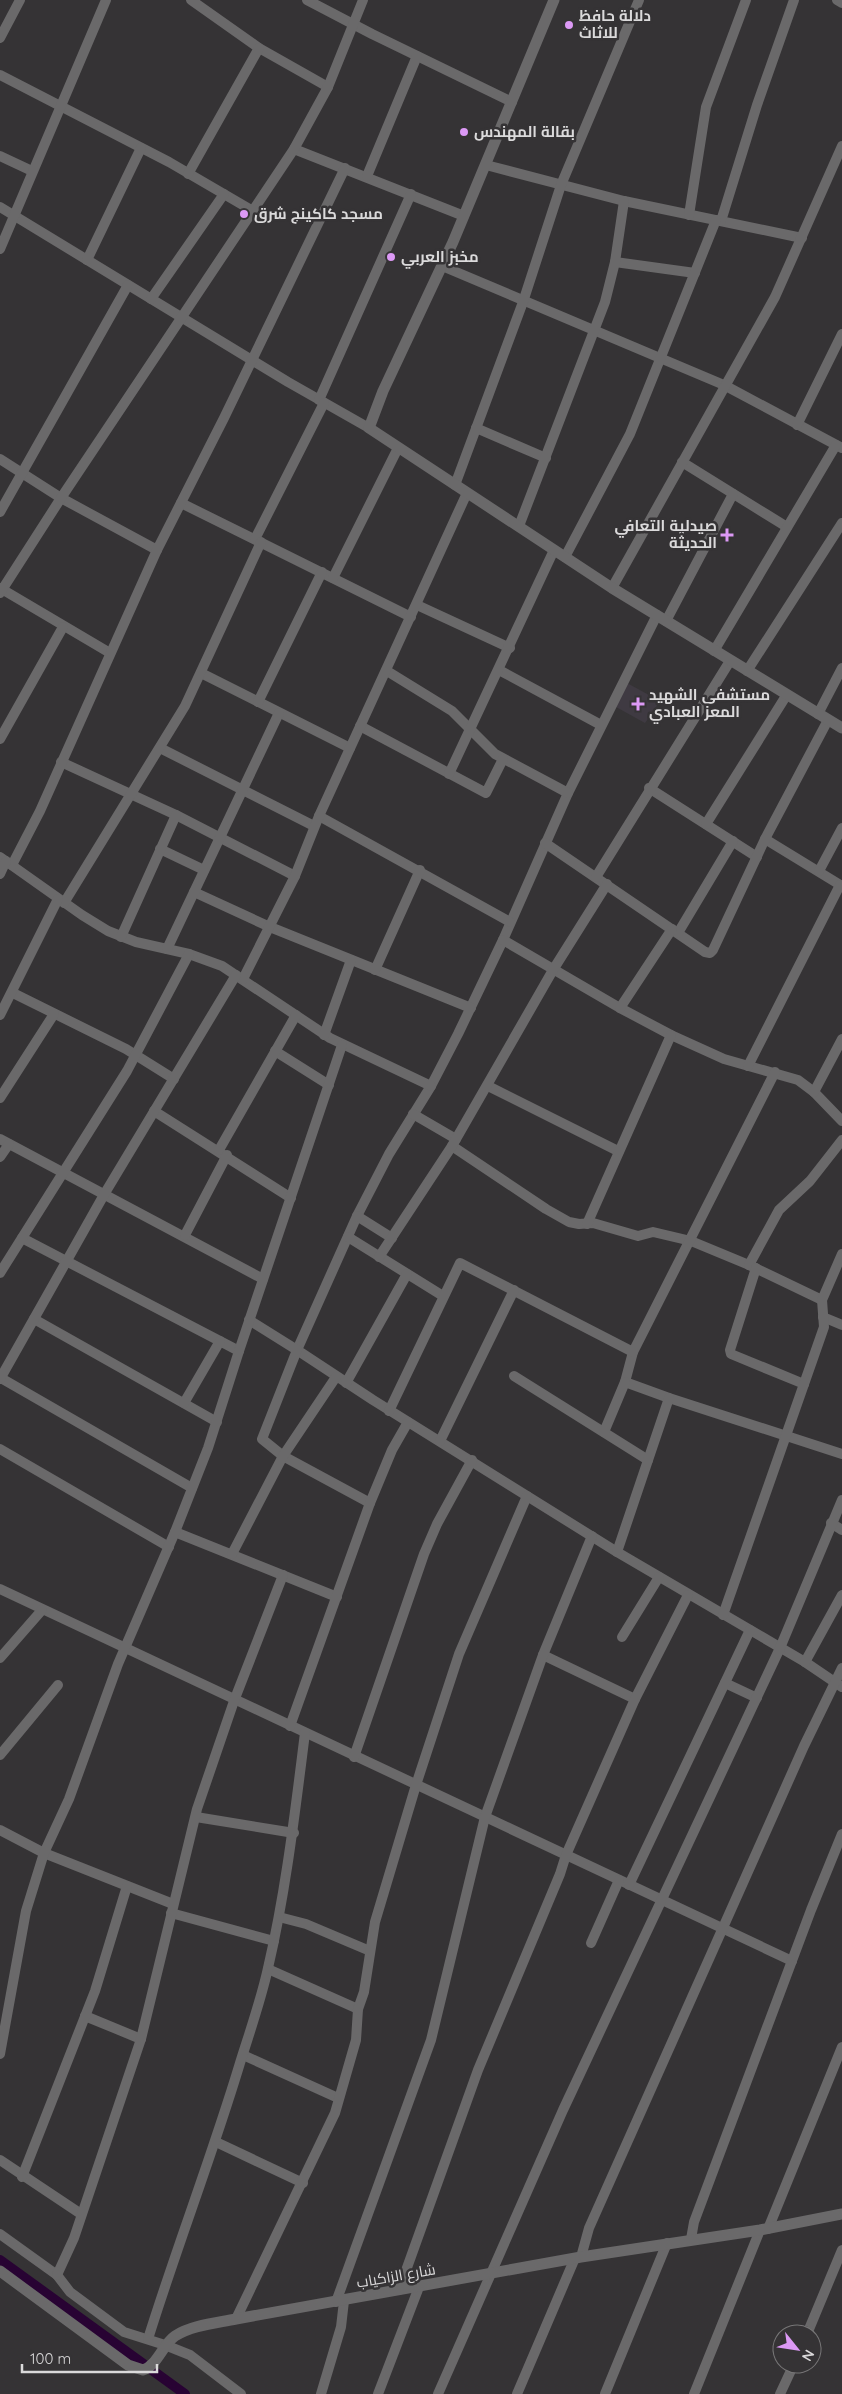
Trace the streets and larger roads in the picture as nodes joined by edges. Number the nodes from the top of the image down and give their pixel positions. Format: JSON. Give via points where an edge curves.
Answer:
{"nodes":[{"id":1,"x":20,"y":0,"type":"edge"},
{"id":2,"x":191,"y":0,"type":"edge"},
{"id":3,"x":307,"y":0,"type":"edge"},
{"id":4,"x":362,"y":0,"type":"edge"},
{"id":5,"x":554,"y":0,"type":"edge"},
{"id":6,"x":639,"y":0,"type":"edge"},
{"id":7,"x":746,"y":0,"type":"edge"},
{"id":8,"x":794,"y":0,"type":"edge"},
{"id":9,"x":837,"y":0,"type":"edge"},
{"id":10,"x":103,"y":1,"type":"edge"},
{"id":11,"x":318,"y":3,"type":"edge"},
{"id":12,"x":842,"y":3,"type":"edge"},
{"id":13,"x":353,"y":24,"type":"junction"},
{"id":14,"x":0,"y":38,"type":"edge"},
{"id":15,"x":259,"y":48,"type":"junction"},
{"id":16,"x":416,"y":56,"type":"junction"},
{"id":17,"x":0,"y":75,"type":"edge"},
{"id":18,"x":328,"y":87,"type":"junction"},
{"id":19,"x":512,"y":102,"type":"junction"},
{"id":20,"x":60,"y":106,"type":"junction"},
{"id":21,"x":842,"y":146,"type":"edge"},
{"id":22,"x":141,"y":148,"type":"junction"},
{"id":23,"x":294,"y":149,"type":"junction"},
{"id":24,"x":0,"y":156,"type":"edge"},
{"id":25,"x":486,"y":165,"type":"junction"},
{"id":26,"x":345,"y":168,"type":"junction"},
{"id":27,"x":32,"y":171,"type":"junction"},
{"id":28,"x":188,"y":174,"type":"junction"},
{"id":29,"x":367,"y":176,"type":"junction"},
{"id":30,"x":561,"y":185,"type":"junction"},
{"id":31,"x":224,"y":194,"type":"junction"},
{"id":32,"x":411,"y":194,"type":"junction"},
{"id":33,"x":624,"y":201,"type":"junction"},
{"id":34,"x":0,"y":207,"type":"edge"},
{"id":35,"x":253,"y":210,"type":"junction"},
{"id":36,"x":689,"y":214,"type":"junction"},
{"id":37,"x":13,"y":215,"type":"junction"},
{"id":38,"x":464,"y":216,"type":"junction"},
{"id":39,"x":718,"y":221,"type":"junction"},
{"id":40,"x":802,"y":238,"type":"junction"},
{"id":41,"x":0,"y":249,"type":"edge"},
{"id":42,"x":87,"y":260,"type":"junction"},
{"id":43,"x":615,"y":262,"type":"junction"},
{"id":44,"x":442,"y":266,"type":"junction"},
{"id":45,"x":695,"y":273,"type":"junction"},
{"id":46,"x":128,"y":285,"type":"junction"},
{"id":47,"x":151,"y":299,"type":"junction"},
{"id":48,"x":523,"y":302,"type":"junction"},
{"id":49,"x":181,"y":318,"type":"junction"},
{"id":50,"x":594,"y":332,"type":"junction"},
{"id":51,"x":842,"y":334,"type":"edge"},
{"id":52,"x":662,"y":358,"type":"junction"},
{"id":53,"x":252,"y":360,"type":"junction"},
{"id":54,"x":724,"y":386,"type":"junction"},
{"id":55,"x":321,"y":401,"type":"junction"},
{"id":56,"x":797,"y":425,"type":"junction"},
{"id":57,"x":369,"y":428,"type":"junction"},
{"id":58,"x":476,"y":428,"type":"junction"},
{"id":59,"x":839,"y":446,"type":"edge"},
{"id":60,"x":398,"y":448,"type":"junction"},
{"id":61,"x":0,"y":458,"type":"edge"},
{"id":62,"x":546,"y":458,"type":"junction"},
{"id":63,"x":682,"y":462,"type":"junction"},
{"id":64,"x":22,"y":473,"type":"junction"},
{"id":65,"x":455,"y":485,"type":"junction"},
{"id":66,"x":468,"y":493,"type":"junction"},
{"id":67,"x":733,"y":494,"type":"junction"},
{"id":68,"x":61,"y":498,"type":"junction"},
{"id":69,"x":181,"y":503,"type":"junction"},
{"id":70,"x":0,"y":512,"type":"edge"},
{"id":71,"x":842,"y":523,"type":"edge"},
{"id":72,"x":519,"y":526,"type":"junction"},
{"id":73,"x":787,"y":527,"type":"junction"},
{"id":74,"x":258,"y":540,"type":"junction"},
{"id":75,"x":157,"y":550,"type":"junction"},
{"id":76,"x":554,"y":550,"type":"junction"},
{"id":77,"x":565,"y":557,"type":"junction"},
{"id":78,"x":322,"y":572,"type":"junction"},
{"id":79,"x":334,"y":578,"type":"junction"},
{"id":80,"x":612,"y":588,"type":"junction"},
{"id":81,"x":1,"y":590,"type":"edge"},
{"id":82,"x":417,"y":605,"type":"junction"},
{"id":83,"x":411,"y":617,"type":"junction"},
{"id":84,"x":661,"y":618,"type":"junction"},
{"id":85,"x":63,"y":627,"type":"junction"},
{"id":86,"x":510,"y":648,"type":"junction"},
{"id":87,"x":714,"y":651,"type":"junction"},
{"id":88,"x":110,"y":654,"type":"junction"},
{"id":89,"x":730,"y":661,"type":"junction"},
{"id":90,"x":842,"y":668,"type":"edge"},
{"id":91,"x":499,"y":670,"type":"junction"},
{"id":92,"x":387,"y":671,"type":"junction"},
{"id":93,"x":747,"y":671,"type":"junction"},
{"id":94,"x":202,"y":674,"type":"junction"},
{"id":95,"x":786,"y":696,"type":"junction"},
{"id":96,"x":258,"y":702,"type":"junction"},
{"id":97,"x":279,"y":713,"type":"junction"},
{"id":98,"x":823,"y":717,"type":"junction"},
{"id":99,"x":601,"y":725,"type":"junction"},
{"id":100,"x":360,"y":726,"type":"junction"},
{"id":101,"x":842,"y":728,"type":"edge"},
{"id":102,"x":470,"y":729,"type":"junction"},
{"id":103,"x":0,"y":739,"type":"edge"},
{"id":104,"x":160,"y":748,"type":"junction"},
{"id":105,"x":350,"y":748,"type":"junction"},
{"id":106,"x":503,"y":759,"type":"junction"},
{"id":107,"x":61,"y":762,"type":"junction"},
{"id":108,"x":449,"y":774,"type":"junction"},
{"id":109,"x":649,"y":788,"type":"junction"},
{"id":110,"x":242,"y":791,"type":"junction"},
{"id":111,"x":568,"y":793,"type":"junction"},
{"id":112,"x":132,"y":795,"type":"junction"},
{"id":113,"x":176,"y":815,"type":"junction"},
{"id":114,"x":319,"y":816,"type":"junction"},
{"id":115,"x":706,"y":824,"type":"junction"},
{"id":116,"x":314,"y":826,"type":"junction"},
{"id":117,"x":842,"y":828,"type":"edge"},
{"id":118,"x":219,"y":837,"type":"junction"},
{"id":119,"x":766,"y":839,"type":"junction"},
{"id":120,"x":732,"y":841,"type":"junction"},
{"id":121,"x":545,"y":843,"type":"junction"},
{"id":122,"x":160,"y":849,"type":"junction"},
{"id":123,"x":757,"y":857,"type":"junction"},
{"id":124,"x":6,"y":861,"type":"edge"},
{"id":125,"x":204,"y":870,"type":"junction"},
{"id":126,"x":420,"y":870,"type":"junction"},
{"id":127,"x":819,"y":871,"type":"junction"},
{"id":128,"x":0,"y":874,"type":"edge"},
{"id":129,"x":295,"y":876,"type":"junction"},
{"id":130,"x":596,"y":877,"type":"junction"},
{"id":131,"x":607,"y":884,"type":"junction"},
{"id":132,"x":841,"y":885,"type":"edge"},
{"id":133,"x":194,"y":892,"type":"junction"},
{"id":134,"x":61,"y":901,"type":"junction"},
{"id":135,"x":510,"y":922,"type":"junction"},
{"id":136,"x":270,"y":927,"type":"junction"},
{"id":137,"x":675,"y":931,"type":"junction"},
{"id":138,"x":121,"y":937,"type":"junction"},
{"id":139,"x":503,"y":940,"type":"junction"},
{"id":140,"x":167,"y":948,"type":"junction"},
{"id":141,"x":189,"y":954,"type":"junction"},
{"id":142,"x":351,"y":960,"type":"junction"},
{"id":143,"x":376,"y":970,"type":"junction"},
{"id":144,"x":553,"y":970,"type":"junction"},
{"id":145,"x":239,"y":977,"type":"junction"},
{"id":146,"x":13,"y":993,"type":"junction"},
{"id":147,"x":471,"y":1008,"type":"junction"},
{"id":148,"x":620,"y":1008,"type":"junction"},
{"id":149,"x":54,"y":1014,"type":"junction"},
{"id":150,"x":296,"y":1015,"type":"junction"},
{"id":151,"x":0,"y":1016,"type":"edge"},
{"id":152,"x":324,"y":1035,"type":"junction"},
{"id":153,"x":671,"y":1035,"type":"junction"},
{"id":154,"x":842,"y":1039,"type":"edge"},
{"id":155,"x":342,"y":1045,"type":"junction"},
{"id":156,"x":275,"y":1051,"type":"junction"},
{"id":157,"x":136,"y":1055,"type":"junction"},
{"id":158,"x":748,"y":1066,"type":"junction"},
{"id":159,"x":775,"y":1072,"type":"junction"},
{"id":160,"x":174,"y":1079,"type":"junction"},
{"id":161,"x":329,"y":1085,"type":"junction"},
{"id":162,"x":431,"y":1086,"type":"junction"},
{"id":163,"x":488,"y":1086,"type":"junction"},
{"id":164,"x":814,"y":1092,"type":"junction"},
{"id":165,"x":0,"y":1098,"type":"edge"},
{"id":166,"x":154,"y":1111,"type":"junction"},
{"id":167,"x":413,"y":1114,"type":"junction"},
{"id":168,"x":842,"y":1121,"type":"edge"},
{"id":169,"x":842,"y":1140,"type":"edge"},
{"id":170,"x":4,"y":1141,"type":"edge"},
{"id":171,"x":454,"y":1143,"type":"junction"},
{"id":172,"x":618,"y":1151,"type":"junction"},
{"id":173,"x":223,"y":1153,"type":"junction"},
{"id":174,"x":0,"y":1157,"type":"edge"},
{"id":175,"x":62,"y":1172,"type":"junction"},
{"id":176,"x":104,"y":1194,"type":"junction"},
{"id":177,"x":291,"y":1198,"type":"junction"},
{"id":178,"x":357,"y":1216,"type":"junction"},
{"id":179,"x":587,"y":1224,"type":"junction"},
{"id":180,"x":184,"y":1235,"type":"junction"},
{"id":181,"x":348,"y":1237,"type":"junction"},
{"id":182,"x":22,"y":1238,"type":"junction"},
{"id":183,"x":392,"y":1238,"type":"junction"},
{"id":184,"x":691,"y":1241,"type":"junction"},
{"id":185,"x":842,"y":1254,"type":"edge"},
{"id":186,"x":379,"y":1257,"type":"junction"},
{"id":187,"x":68,"y":1260,"type":"junction"},
{"id":188,"x":752,"y":1267,"type":"junction"},
{"id":189,"x":0,"y":1273,"type":"edge"},
{"id":190,"x":407,"y":1274,"type":"junction"},
{"id":191,"x":263,"y":1279,"type":"junction"},
{"id":192,"x":514,"y":1290,"type":"junction"},
{"id":193,"x":443,"y":1296,"type":"junction"},
{"id":194,"x":822,"y":1300,"type":"junction"},
{"id":195,"x":823,"y":1318,"type":"junction"},
{"id":196,"x":34,"y":1319,"type":"junction"},
{"id":197,"x":249,"y":1320,"type":"junction"},
{"id":198,"x":842,"y":1325,"type":"edge"},
{"id":199,"x":220,"y":1342,"type":"junction"},
{"id":200,"x":239,"y":1350,"type":"junction"},
{"id":201,"x":296,"y":1350,"type":"junction"},
{"id":202,"x":632,"y":1352,"type":"junction"},
{"id":203,"x":4,"y":1361,"type":"edge"},
{"id":204,"x":514,"y":1376,"type":"dead end"},
{"id":205,"x":336,"y":1377,"type":"junction"},
{"id":206,"x":0,"y":1379,"type":"edge"},
{"id":207,"x":625,"y":1382,"type":"junction"},
{"id":208,"x":346,"y":1383,"type":"junction"},
{"id":209,"x":804,"y":1384,"type":"junction"},
{"id":210,"x":669,"y":1398,"type":"junction"},
{"id":211,"x":184,"y":1403,"type":"junction"},
{"id":212,"x":389,"y":1411,"type":"junction"},
{"id":213,"x":217,"y":1422,"type":"junction"},
{"id":214,"x":408,"y":1422,"type":"junction"},
{"id":215,"x":604,"y":1432,"type":"junction"},
{"id":216,"x":786,"y":1435,"type":"junction"},
{"id":217,"x":440,"y":1441,"type":"junction"},
{"id":218,"x":0,"y":1449,"type":"edge"},
{"id":219,"x":842,"y":1454,"type":"edge"},
{"id":220,"x":283,"y":1456,"type":"junction"},
{"id":221,"x":472,"y":1460,"type":"junction"},
{"id":222,"x":648,"y":1460,"type":"junction"},
{"id":223,"x":192,"y":1488,"type":"junction"},
{"id":224,"x":527,"y":1496,"type":"junction"},
{"id":225,"x":842,"y":1500,"type":"edge"},
{"id":226,"x":370,"y":1503,"type":"junction"},
{"id":227,"x":831,"y":1524,"type":"junction"},
{"id":228,"x":842,"y":1530,"type":"edge"},
{"id":229,"x":175,"y":1532,"type":"junction"},
{"id":230,"x":592,"y":1536,"type":"junction"},
{"id":231,"x":169,"y":1547,"type":"junction"},
{"id":232,"x":617,"y":1552,"type":"junction"},
{"id":233,"x":232,"y":1554,"type":"junction"},
{"id":234,"x":283,"y":1575,"type":"junction"},
{"id":235,"x":659,"y":1577,"type":"junction"},
{"id":236,"x":0,"y":1589,"type":"edge"},
{"id":237,"x":688,"y":1595,"type":"junction"},
{"id":238,"x":842,"y":1595,"type":"edge"},
{"id":239,"x":337,"y":1596,"type":"junction"},
{"id":240,"x":42,"y":1610,"type":"junction"},
{"id":241,"x":723,"y":1615,"type":"junction"},
{"id":242,"x":750,"y":1630,"type":"junction"},
{"id":243,"x":622,"y":1637,"type":"dead end"},
{"id":244,"x":125,"y":1648,"type":"junction"},
{"id":245,"x":780,"y":1648,"type":"junction"},
{"id":246,"x":542,"y":1655,"type":"junction"},
{"id":247,"x":0,"y":1658,"type":"edge"},
{"id":248,"x":805,"y":1662,"type":"junction"},
{"id":249,"x":842,"y":1668,"type":"edge"},
{"id":250,"x":725,"y":1683,"type":"junction"},
{"id":251,"x":838,"y":1684,"type":"edge"},
{"id":252,"x":58,"y":1685,"type":"dead end"},
{"id":253,"x":757,"y":1698,"type":"junction"},
{"id":254,"x":635,"y":1699,"type":"junction"},
{"id":255,"x":234,"y":1701,"type":"junction"},
{"id":256,"x":290,"y":1726,"type":"junction"},
{"id":257,"x":305,"y":1733,"type":"junction"},
{"id":258,"x":0,"y":1755,"type":"edge"},
{"id":259,"x":354,"y":1757,"type":"junction"},
{"id":260,"x":416,"y":1785,"type":"junction"},
{"id":261,"x":196,"y":1817,"type":"junction"},
{"id":262,"x":484,"y":1817,"type":"junction"},
{"id":263,"x":0,"y":1830,"type":"edge"},
{"id":264,"x":294,"y":1833,"type":"junction"},
{"id":265,"x":842,"y":1834,"type":"edge"},
{"id":266,"x":44,"y":1853,"type":"junction"},
{"id":267,"x":566,"y":1855,"type":"junction"},
{"id":268,"x":624,"y":1882,"type":"junction"},
{"id":269,"x":127,"y":1886,"type":"junction"},
{"id":270,"x":663,"y":1901,"type":"junction"},
{"id":271,"x":172,"y":1909,"type":"junction"},
{"id":272,"x":279,"y":1917,"type":"junction"},
{"id":273,"x":723,"y":1929,"type":"junction"},
{"id":274,"x":274,"y":1941,"type":"junction"},
{"id":275,"x":591,"y":1943,"type":"dead end"},
{"id":276,"x":370,"y":1952,"type":"junction"},
{"id":277,"x":792,"y":1961,"type":"junction"},
{"id":278,"x":268,"y":1969,"type":"junction"},
{"id":279,"x":358,"y":2009,"type":"junction"},
{"id":280,"x":85,"y":2016,"type":"junction"},
{"id":281,"x":141,"y":2039,"type":"junction"},
{"id":282,"x":842,"y":2047,"type":"edge"},
{"id":283,"x":0,"y":2054,"type":"edge"},
{"id":284,"x":243,"y":2055,"type":"junction"},
{"id":285,"x":338,"y":2098,"type":"junction"},
{"id":286,"x":216,"y":2142,"type":"junction"},
{"id":287,"x":0,"y":2160,"type":"edge"},
{"id":288,"x":22,"y":2176,"type":"junction"},
{"id":289,"x":303,"y":2182,"type":"junction"},
{"id":290,"x":81,"y":2214,"type":"junction"},
{"id":291,"x":842,"y":2214,"type":"edge"},
{"id":292,"x":764,"y":2229,"type":"junction"},
{"id":293,"x":0,"y":2234,"type":"edge"},
{"id":294,"x":691,"y":2239,"type":"junction"},
{"id":295,"x":667,"y":2243,"type":"junction"},
{"id":296,"x":842,"y":2250,"type":"edge"},
{"id":297,"x":578,"y":2258,"type":"junction"},
{"id":298,"x":0,"y":2272,"type":"edge"},
{"id":299,"x":493,"y":2274,"type":"junction"},
{"id":300,"x":56,"y":2275,"type":"junction"},
{"id":301,"x":420,"y":2287,"type":"junction"},
{"id":302,"x":399,"y":2290,"type":"junction"},
{"id":303,"x":340,"y":2301,"type":"junction"},
{"id":304,"x":236,"y":2319,"type":"junction"},
{"id":305,"x":811,"y":2324,"type":"edge"},
{"id":306,"x":148,"y":2339,"type":"junction"},
{"id":307,"x":166,"y":2345,"type":"junction"},
{"id":308,"x":789,"y":2374,"type":"edge"},
{"id":309,"x":241,"y":2394,"type":"edge"},
{"id":310,"x":321,"y":2394,"type":"edge"},
{"id":311,"x":378,"y":2394,"type":"edge"},
{"id":312,"x":438,"y":2394,"type":"edge"},
{"id":313,"x":517,"y":2394,"type":"edge"},
{"id":314,"x":605,"y":2394,"type":"edge"},
{"id":315,"x":694,"y":2394,"type":"edge"},
{"id":316,"x":780,"y":2394,"type":"edge"}],
"edges":[{"from":1,"to":14,"type":"street"},
{"from":2,"to":15,"type":"street"},
{"from":3,"to":11,"type":"street"},
{"from":4,"to":13,"type":"street"},
{"from":5,"to":19,"type":"street"},
{"from":6,"to":30,"type":"street"},
{"from":7,"to":36,"type":"street","via":[[704,115]]},
{"from":8,"to":39,"type":"street"},
{"from":9,"to":12,"type":"street"},
{"from":10,"to":20,"type":"street"},
{"from":11,"to":13,"type":"street"},
{"from":13,"to":16,"type":"street"},
{"from":13,"to":18,"type":"street"},
{"from":15,"to":18,"type":"street"},
{"from":15,"to":28,"type":"street"},
{"from":16,"to":19,"type":"street"},
{"from":16,"to":29,"type":"street"},
{"from":17,"to":20,"type":"street"},
{"from":18,"to":23,"type":"street"},
{"from":19,"to":25,"type":"street"},
{"from":20,"to":22,"type":"street"},
{"from":20,"to":27,"type":"street"},
{"from":21,"to":40,"type":"street"},
{"from":22,"to":28,"type":"street"},
{"from":22,"to":42,"type":"street"},
{"from":23,"to":26,"type":"street"},
{"from":23,"to":35,"type":"street"},
{"from":24,"to":27,"type":"street"},
{"from":25,"to":30,"type":"street"},
{"from":25,"to":38,"type":"street"},
{"from":26,"to":29,"type":"street"},
{"from":26,"to":53,"type":"street"},
{"from":27,"to":37,"type":"street"},
{"from":28,"to":31,"type":"street"},
{"from":29,"to":32,"type":"street"},
{"from":30,"to":33,"type":"street"},
{"from":30,"to":48,"type":"street"},
{"from":31,"to":35,"type":"street"},
{"from":31,"to":47,"type":"street"},
{"from":32,"to":38,"type":"street"},
{"from":32,"to":55,"type":"street"},
{"from":33,"to":36,"type":"street"},
{"from":33,"to":43,"type":"street"},
{"from":34,"to":37,"type":"street"},
{"from":35,"to":49,"type":"street"},
{"from":36,"to":39,"type":"street"},
{"from":37,"to":41,"type":"street"},
{"from":37,"to":42,"type":"street"},
{"from":38,"to":44,"type":"street"},
{"from":39,"to":40,"type":"street"},
{"from":39,"to":45,"type":"street"},
{"from":40,"to":54,"type":"street","via":[[775,297]]},
{"from":42,"to":46,"type":"street"},
{"from":43,"to":45,"type":"street"},
{"from":43,"to":50,"type":"street"},
{"from":44,"to":48,"type":"street"},
{"from":44,"to":57,"type":"street"},
{"from":45,"to":52,"type":"street"},
{"from":46,"to":47,"type":"street"},
{"from":46,"to":64,"type":"street"},
{"from":47,"to":49,"type":"street"},
{"from":48,"to":50,"type":"street"},
{"from":48,"to":58,"type":"street"},
{"from":49,"to":53,"type":"street"},
{"from":49,"to":68,"type":"street"},
{"from":50,"to":52,"type":"street"},
{"from":50,"to":62,"type":"street"},
{"from":51,"to":56,"type":"street"},
{"from":52,"to":54,"type":"street"},
{"from":52,"to":77,"type":"street","via":[[630,434]]},
{"from":53,"to":55,"type":"street"},
{"from":53,"to":69,"type":"street"},
{"from":54,"to":56,"type":"street"},
{"from":54,"to":63,"type":"street"},
{"from":55,"to":57,"type":"street"},
{"from":55,"to":74,"type":"street"},
{"from":56,"to":59,"type":"street"},
{"from":57,"to":60,"type":"street"},
{"from":58,"to":62,"type":"street"},
{"from":58,"to":65,"type":"street"},
{"from":59,"to":73,"type":"street"},
{"from":60,"to":65,"type":"street"},
{"from":60,"to":79,"type":"street"},
{"from":61,"to":64,"type":"street"},
{"from":62,"to":72,"type":"street"},
{"from":63,"to":67,"type":"street"},
{"from":63,"to":80,"type":"street"},
{"from":64,"to":68,"type":"street"},
{"from":64,"to":70,"type":"street"},
{"from":65,"to":66,"type":"street"},
{"from":66,"to":72,"type":"street"},
{"from":66,"to":82,"type":"street"},
{"from":67,"to":73,"type":"street"},
{"from":67,"to":84,"type":"street"},
{"from":68,"to":75,"type":"street"},
{"from":68,"to":81,"type":"street"},
{"from":69,"to":74,"type":"street"},
{"from":69,"to":75,"type":"street"},
{"from":71,"to":93,"type":"street"},
{"from":72,"to":76,"type":"street"},
{"from":73,"to":87,"type":"street"},
{"from":74,"to":78,"type":"street"},
{"from":74,"to":94,"type":"street"},
{"from":75,"to":88,"type":"street"},
{"from":76,"to":77,"type":"street"},
{"from":76,"to":86,"type":"street"},
{"from":77,"to":80,"type":"street"},
{"from":78,"to":79,"type":"street"},
{"from":78,"to":96,"type":"street"},
{"from":79,"to":83,"type":"street"},
{"from":80,"to":84,"type":"street"},
{"from":81,"to":85,"type":"street"},
{"from":82,"to":83,"type":"street"},
{"from":82,"to":86,"type":"street"},
{"from":83,"to":92,"type":"street"},
{"from":84,"to":87,"type":"street"},
{"from":84,"to":99,"type":"street"},
{"from":85,"to":88,"type":"street"},
{"from":85,"to":103,"type":"street"},
{"from":86,"to":91,"type":"street"},
{"from":87,"to":89,"type":"street"},
{"from":88,"to":107,"type":"street"},
{"from":89,"to":93,"type":"street"},
{"from":89,"to":109,"type":"street"},
{"from":90,"to":98,"type":"street"},
{"from":91,"to":99,"type":"street"},
{"from":91,"to":102,"type":"street"},
{"from":92,"to":100,"type":"street"},
{"from":92,"to":102,"type":"street","via":[[447,707]]},
{"from":93,"to":95,"type":"street"},
{"from":94,"to":96,"type":"street"},
{"from":94,"to":104,"type":"street"},
{"from":95,"to":98,"type":"street"},
{"from":95,"to":115,"type":"street"},
{"from":96,"to":97,"type":"street"},
{"from":97,"to":105,"type":"street"},
{"from":97,"to":110,"type":"street"},
{"from":98,"to":101,"type":"street"},
{"from":98,"to":119,"type":"street"},
{"from":99,"to":111,"type":"street"},
{"from":100,"to":105,"type":"street"},
{"from":100,"to":108,"type":"street"},
{"from":102,"to":106,"type":"street"},
{"from":102,"to":108,"type":"street"},
{"from":104,"to":110,"type":"street"},
{"from":104,"to":112,"type":"street"},
{"from":105,"to":114,"type":"street"},
{"from":106,"to":108,"type":"street","via":[[486,793]]},
{"from":106,"to":111,"type":"street"},
{"from":107,"to":112,"type":"street"},
{"from":107,"to":124,"type":"street","via":[[36,820]]},
{"from":109,"to":115,"type":"street"},
{"from":109,"to":130,"type":"street"},
{"from":110,"to":116,"type":"street"},
{"from":110,"to":118,"type":"street"},
{"from":111,"to":121,"type":"street"},
{"from":112,"to":113,"type":"street"},
{"from":112,"to":134,"type":"street"},
{"from":113,"to":118,"type":"street"},
{"from":113,"to":122,"type":"street"},
{"from":114,"to":116,"type":"street"},
{"from":114,"to":126,"type":"street"},
{"from":115,"to":120,"type":"street"},
{"from":116,"to":129,"type":"street"},
{"from":117,"to":127,"type":"street"},
{"from":118,"to":125,"type":"street"},
{"from":118,"to":129,"type":"street"},
{"from":119,"to":123,"type":"street"},
{"from":119,"to":127,"type":"street"},
{"from":120,"to":123,"type":"street"},
{"from":120,"to":137,"type":"street"},
{"from":121,"to":130,"type":"street"},
{"from":121,"to":135,"type":"street"},
{"from":122,"to":125,"type":"street"},
{"from":122,"to":138,"type":"street"},
{"from":123,"to":137,"type":"street","via":[[713,950],[705,952]]},
{"from":124,"to":128,"type":"street"},
{"from":124,"to":134,"type":"street"},
{"from":125,"to":133,"type":"street"},
{"from":126,"to":135,"type":"street"},
{"from":126,"to":143,"type":"street"},
{"from":127,"to":132,"type":"street"},
{"from":129,"to":136,"type":"street"},
{"from":130,"to":131,"type":"street"},
{"from":131,"to":137,"type":"street"},
{"from":131,"to":144,"type":"street"},
{"from":132,"to":158,"type":"street"},
{"from":133,"to":136,"type":"street"},
{"from":133,"to":140,"type":"street"},
{"from":134,"to":138,"type":"street"},
{"from":134,"to":146,"type":"street"},
{"from":135,"to":139,"type":"street"},
{"from":136,"to":142,"type":"street"},
{"from":136,"to":145,"type":"street"},
{"from":137,"to":148,"type":"street"},
{"from":138,"to":140,"type":"street"},
{"from":139,"to":144,"type":"street"},
{"from":139,"to":147,"type":"street"},
{"from":140,"to":141,"type":"street"},
{"from":141,"to":145,"type":"street","via":[[222,966]]},
{"from":141,"to":157,"type":"street"},
{"from":142,"to":143,"type":"street"},
{"from":142,"to":152,"type":"street"},
{"from":143,"to":147,"type":"street"},
{"from":144,"to":148,"type":"street"},
{"from":144,"to":163,"type":"street"},
{"from":145,"to":150,"type":"street"},
{"from":145,"to":160,"type":"street"},
{"from":146,"to":149,"type":"street"},
{"from":146,"to":151,"type":"street"},
{"from":147,"to":162,"type":"street"},
{"from":148,"to":153,"type":"street"},
{"from":149,"to":157,"type":"street"},
{"from":149,"to":165,"type":"street"},
{"from":150,"to":152,"type":"street"},
{"from":150,"to":156,"type":"street"},
{"from":152,"to":155,"type":"street"},
{"from":153,"to":158,"type":"street"},
{"from":153,"to":172,"type":"street"},
{"from":154,"to":164,"type":"street"},
{"from":155,"to":161,"type":"street"},
{"from":155,"to":162,"type":"street"},
{"from":156,"to":161,"type":"street"},
{"from":156,"to":173,"type":"street"},
{"from":157,"to":160,"type":"street"},
{"from":157,"to":175,"type":"street"},
{"from":158,"to":159,"type":"street"},
{"from":159,"to":164,"type":"street","via":[[798,1080]]},
{"from":159,"to":184,"type":"street"},
{"from":160,"to":166,"type":"street"},
{"from":161,"to":177,"type":"street"},
{"from":162,"to":167,"type":"street"},
{"from":163,"to":171,"type":"street"},
{"from":163,"to":172,"type":"street"},
{"from":164,"to":168,"type":"street"},
{"from":166,"to":173,"type":"street"},
{"from":166,"to":176,"type":"street"},
{"from":167,"to":171,"type":"street"},
{"from":167,"to":178,"type":"street"},
{"from":169,"to":188,"type":"street","via":[[810,1181],[779,1210]]},
{"from":170,"to":174,"type":"street"},
{"from":170,"to":175,"type":"street"},
{"from":171,"to":179,"type":"street","via":[[552,1213],[578,1224]]},
{"from":171,"to":183,"type":"street"},
{"from":172,"to":179,"type":"street"},
{"from":173,"to":177,"type":"street"},
{"from":173,"to":180,"type":"street"},
{"from":175,"to":176,"type":"street"},
{"from":175,"to":182,"type":"street"},
{"from":176,"to":180,"type":"street"},
{"from":176,"to":187,"type":"street"},
{"from":177,"to":191,"type":"street"},
{"from":178,"to":181,"type":"street"},
{"from":178,"to":183,"type":"street"},
{"from":179,"to":184,"type":"street","via":[[638,1236],[653,1232]]},
{"from":180,"to":191,"type":"street"},
{"from":181,"to":186,"type":"street"},
{"from":181,"to":201,"type":"street"},
{"from":182,"to":187,"type":"street"},
{"from":182,"to":189,"type":"street"},
{"from":183,"to":186,"type":"street"},
{"from":184,"to":188,"type":"street"},
{"from":184,"to":202,"type":"street"},
{"from":185,"to":194,"type":"street"},
{"from":186,"to":190,"type":"street"},
{"from":187,"to":196,"type":"street"},
{"from":187,"to":199,"type":"street"},
{"from":188,"to":194,"type":"street"},
{"from":188,"to":209,"type":"street","via":[[731,1354]]},
{"from":190,"to":193,"type":"street"},
{"from":190,"to":208,"type":"street"},
{"from":191,"to":197,"type":"street"},
{"from":192,"to":193,"type":"street","via":[[460,1263]]},
{"from":192,"to":202,"type":"street"},
{"from":192,"to":217,"type":"street"},
{"from":193,"to":212,"type":"street"},
{"from":194,"to":195,"type":"street"},
{"from":195,"to":198,"type":"street"},
{"from":195,"to":209,"type":"street","via":[[824,1327]]},
{"from":196,"to":203,"type":"street"},
{"from":196,"to":211,"type":"street"},
{"from":197,"to":200,"type":"street"},
{"from":197,"to":201,"type":"street"},
{"from":199,"to":200,"type":"street"},
{"from":199,"to":211,"type":"street"},
{"from":200,"to":213,"type":"street"},
{"from":201,"to":205,"type":"street"},
{"from":201,"to":220,"type":"street","via":[[262,1435],[264,1442]]},
{"from":202,"to":207,"type":"street"},
{"from":203,"to":206,"type":"street"},
{"from":204,"to":215,"type":"street"},
{"from":205,"to":208,"type":"street"},
{"from":205,"to":220,"type":"street"},
{"from":206,"to":223,"type":"street"},
{"from":207,"to":210,"type":"street"},
{"from":207,"to":215,"type":"street"},
{"from":208,"to":212,"type":"street"},
{"from":209,"to":216,"type":"street"},
{"from":210,"to":216,"type":"street"},
{"from":210,"to":222,"type":"street"},
{"from":211,"to":213,"type":"street"},
{"from":212,"to":214,"type":"street"},
{"from":213,"to":223,"type":"street"},
{"from":214,"to":217,"type":"street"},
{"from":214,"to":226,"type":"street"},
{"from":215,"to":222,"type":"street"},
{"from":216,"to":219,"type":"street"},
{"from":216,"to":241,"type":"street"},
{"from":217,"to":221,"type":"street"},
{"from":218,"to":231,"type":"street"},
{"from":220,"to":226,"type":"street"},
{"from":220,"to":233,"type":"street"},
{"from":221,"to":224,"type":"street"},
{"from":221,"to":259,"type":"street","via":[[424,1554]]},
{"from":222,"to":232,"type":"street"},
{"from":223,"to":229,"type":"street"},
{"from":224,"to":230,"type":"street"},
{"from":224,"to":260,"type":"street","via":[[459,1654]]},
{"from":225,"to":227,"type":"street"},
{"from":226,"to":239,"type":"street"},
{"from":227,"to":228,"type":"street"},
{"from":227,"to":245,"type":"street"},
{"from":229,"to":231,"type":"street"},
{"from":229,"to":233,"type":"street"},
{"from":230,"to":232,"type":"street"},
{"from":230,"to":246,"type":"street"},
{"from":231,"to":244,"type":"street"},
{"from":232,"to":235,"type":"street"},
{"from":233,"to":234,"type":"street"},
{"from":234,"to":239,"type":"street"},
{"from":234,"to":255,"type":"street"},
{"from":235,"to":237,"type":"street"},
{"from":235,"to":243,"type":"street"},
{"from":236,"to":240,"type":"street"},
{"from":237,"to":241,"type":"street"},
{"from":237,"to":254,"type":"street"},
{"from":238,"to":248,"type":"street"},
{"from":239,"to":256,"type":"street"},
{"from":240,"to":244,"type":"street"},
{"from":240,"to":247,"type":"street"},
{"from":241,"to":242,"type":"street"},
{"from":242,"to":245,"type":"street"},
{"from":242,"to":250,"type":"street"},
{"from":244,"to":255,"type":"street"},
{"from":244,"to":266,"type":"street"},
{"from":245,"to":248,"type":"street"},
{"from":245,"to":253,"type":"street"},
{"from":246,"to":254,"type":"street"},
{"from":246,"to":262,"type":"street"},
{"from":248,"to":251,"type":"street"},
{"from":249,"to":251,"type":"street"},
{"from":250,"to":253,"type":"street"},
{"from":250,"to":268,"type":"street"},
{"from":251,"to":273,"type":"street"},
{"from":252,"to":258,"type":"street"},
{"from":253,"to":270,"type":"street"},
{"from":254,"to":267,"type":"street"},
{"from":255,"to":256,"type":"street"},
{"from":255,"to":261,"type":"street"},
{"from":256,"to":257,"type":"street"},
{"from":257,"to":259,"type":"street"},
{"from":257,"to":264,"type":"street"},
{"from":259,"to":260,"type":"street"},
{"from":260,"to":262,"type":"street"},
{"from":260,"to":276,"type":"street","via":[[375,1922]]},
{"from":261,"to":264,"type":"street"},
{"from":261,"to":271,"type":"street"},
{"from":262,"to":267,"type":"street"},
{"from":262,"to":303,"type":"street","via":[[431,2040]]},
{"from":263,"to":266,"type":"street"},
{"from":264,"to":272,"type":"street"},
{"from":265,"to":277,"type":"street"},
{"from":266,"to":269,"type":"street"},
{"from":266,"to":283,"type":"street","via":[[26,1911]]},
{"from":267,"to":268,"type":"street"},
{"from":267,"to":302,"type":"street","via":[[478,2070]]},
{"from":268,"to":270,"type":"street"},
{"from":268,"to":275,"type":"street"},
{"from":269,"to":271,"type":"street"},
{"from":269,"to":280,"type":"street"},
{"from":270,"to":273,"type":"street"},
{"from":270,"to":299,"type":"street","via":[[559,2119]]},
{"from":271,"to":274,"type":"street"},
{"from":271,"to":281,"type":"street"},
{"from":272,"to":274,"type":"street"},
{"from":272,"to":276,"type":"street","via":[[306,1924]]},
{"from":273,"to":277,"type":"street"},
{"from":273,"to":297,"type":"street"},
{"from":274,"to":278,"type":"street"},
{"from":276,"to":279,"type":"street"},
{"from":277,"to":294,"type":"street","via":[[694,2222]]},
{"from":278,"to":279,"type":"street"},
{"from":278,"to":284,"type":"street"},
{"from":279,"to":285,"type":"street","via":[[356,2040]]},
{"from":280,"to":281,"type":"street"},
{"from":280,"to":288,"type":"street"},
{"from":281,"to":290,"type":"street"},
{"from":282,"to":292,"type":"street"},
{"from":284,"to":285,"type":"street"},
{"from":284,"to":286,"type":"street"},
{"from":285,"to":289,"type":"street","via":[[329,2128]]},
{"from":286,"to":289,"type":"street"},
{"from":286,"to":306,"type":"street"},
{"from":287,"to":288,"type":"street"},
{"from":288,"to":290,"type":"street"},
{"from":289,"to":304,"type":"street"},
{"from":290,"to":300,"type":"street","via":[[68,2253]]},
{"from":291,"to":292,"type":"street","name":"شارع الزاكياب"},
{"from":292,"to":294,"type":"street","name":"شارع الزاكياب"},
{"from":292,"to":315,"type":"street"},
{"from":293,"to":300,"type":"street"},
{"from":294,"to":295,"type":"street","name":"شارع الزاكياب"},
{"from":295,"to":297,"type":"street","name":"شارع الزاكياب"},
{"from":295,"to":314,"type":"street"},
{"from":296,"to":305,"type":"street"},
{"from":297,"to":299,"type":"street","name":"شارع الزاكياب"},
{"from":297,"to":313,"type":"street"},
{"from":298,"to":307,"type":"street","name":"شارع الزاكياب","via":[[128,2365],[140,2370],[149,2368]]},
{"from":299,"to":301,"type":"street","name":"شارع الزاكياب"},
{"from":299,"to":312,"type":"street"},
{"from":300,"to":306,"type":"street","via":[[70,2292],[117,2327],[132,2336]]},
{"from":301,"to":302,"type":"street","name":"شارع الزاكياب"},
{"from":301,"to":311,"type":"street"},
{"from":302,"to":303,"type":"street","name":"شارع الزاكياب"},
{"from":303,"to":304,"type":"street","name":"شارع الزاكياب"},
{"from":303,"to":310,"type":"street","via":[[341,2327]]},
{"from":304,"to":307,"type":"street","name":"شارع الزاكياب","via":[[187,2330]]},
{"from":306,"to":307,"type":"street"},
{"from":307,"to":309,"type":"street","via":[[190,2355]]},
{"from":308,"to":316,"type":"street"}]}
